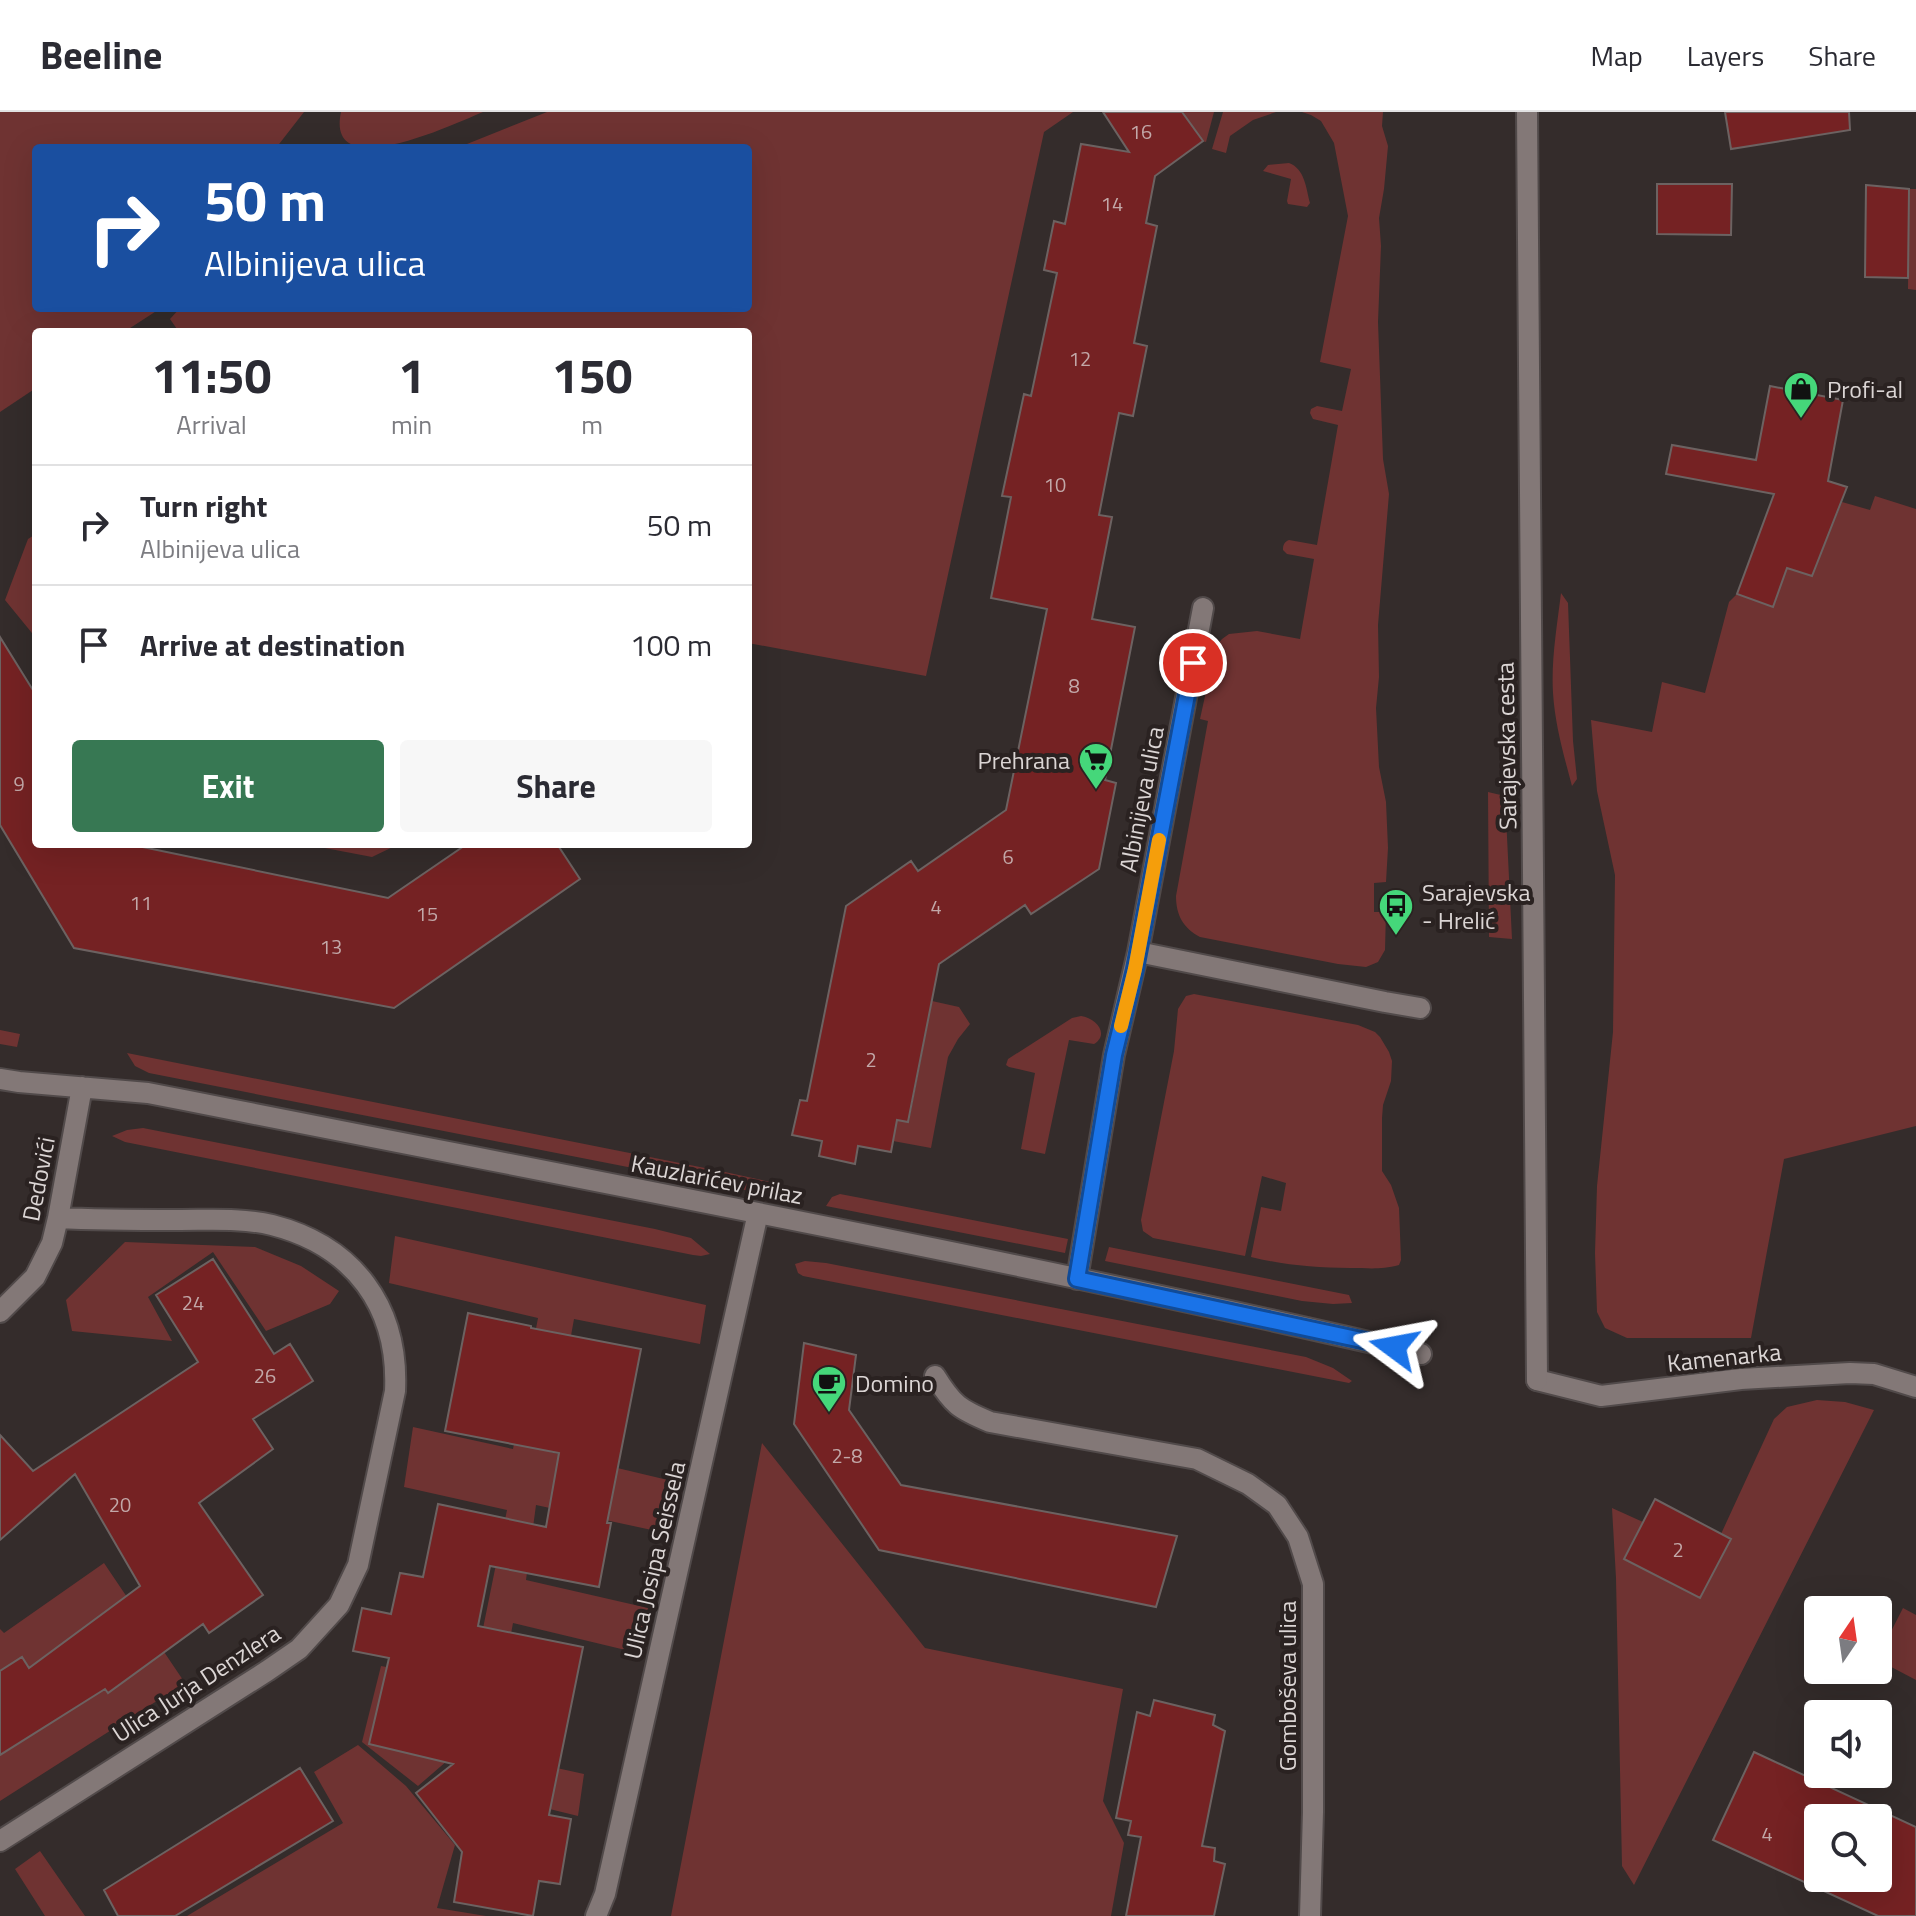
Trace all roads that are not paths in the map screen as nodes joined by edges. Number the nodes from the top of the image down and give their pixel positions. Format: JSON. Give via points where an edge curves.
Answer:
{"nodes":[{"id":1,"x":1527,"y":112,"type":"edge"},
{"id":2,"x":1203,"y":608,"type":"dead end"},
{"id":3,"x":1138,"y":952,"type":"junction"},
{"id":4,"x":1420,"y":1008,"type":"dead end"},
{"id":5,"x":0,"y":1079,"type":"edge"},
{"id":6,"x":82,"y":1087,"type":"junction"},
{"id":7,"x":758,"y":1213,"type":"junction"},
{"id":8,"x":58,"y":1218,"type":"junction"},
{"id":9,"x":1077,"y":1279,"type":"junction"},
{"id":10,"x":0,"y":1312,"type":"edge"},
{"id":11,"x":1421,"y":1354,"type":"dead end"},
{"id":12,"x":935,"y":1376,"type":"dead end"},
{"id":13,"x":1537,"y":1380,"type":"joint"},
{"id":14,"x":1916,"y":1387,"type":"edge"},
{"id":15,"x":0,"y":1841,"type":"edge"},
{"id":16,"x":596,"y":1916,"type":"edge"},
{"id":17,"x":1310,"y":1916,"type":"edge"}],
"edges":[{"from":1,"to":13,"type":"street","name":"Sarajevska cesta"},
{"from":2,"to":3,"type":"street","name":"Albinijeva ulica"},
{"from":3,"to":4,"type":"street"},
{"from":3,"to":9,"type":"street","name":"Albinijeva ulica","via":[[1114,1055]]},
{"from":5,"to":6,"type":"street","name":"Kauzlarićev prilaz"},
{"from":6,"to":7,"type":"street","name":"Kauzlarićev prilaz","via":[[148,1093]]},
{"from":6,"to":8,"type":"street","name":"Dedovići"},
{"from":7,"to":9,"type":"street","name":"Kauzlarićev prilaz"},
{"from":7,"to":16,"type":"street","name":"Ulica Josipa Seissela"},
{"from":8,"to":10,"type":"street","name":"Dedovići","via":[[35,1277]]},
{"from":8,"to":15,"type":"street","name":"Ulica Jurja Denzlera","via":[[240,1220],[311,1239],[368,1285],[390,1336],[395,1391],[358,1565],[339,1605],[299,1649]]},
{"from":9,"to":11,"type":"street","name":"Kauzlarićev prilaz"},
{"from":12,"to":17,"type":"street","name":"Gomboševa ulica","via":[[962,1410],[990,1422],[1197,1459],[1277,1505],[1298,1537],[1313,1584]]},
{"from":13,"to":14,"type":"street","name":"Kamenarka","via":[[1601,1396],[1741,1379],[1850,1373],[1874,1374]]}]}
